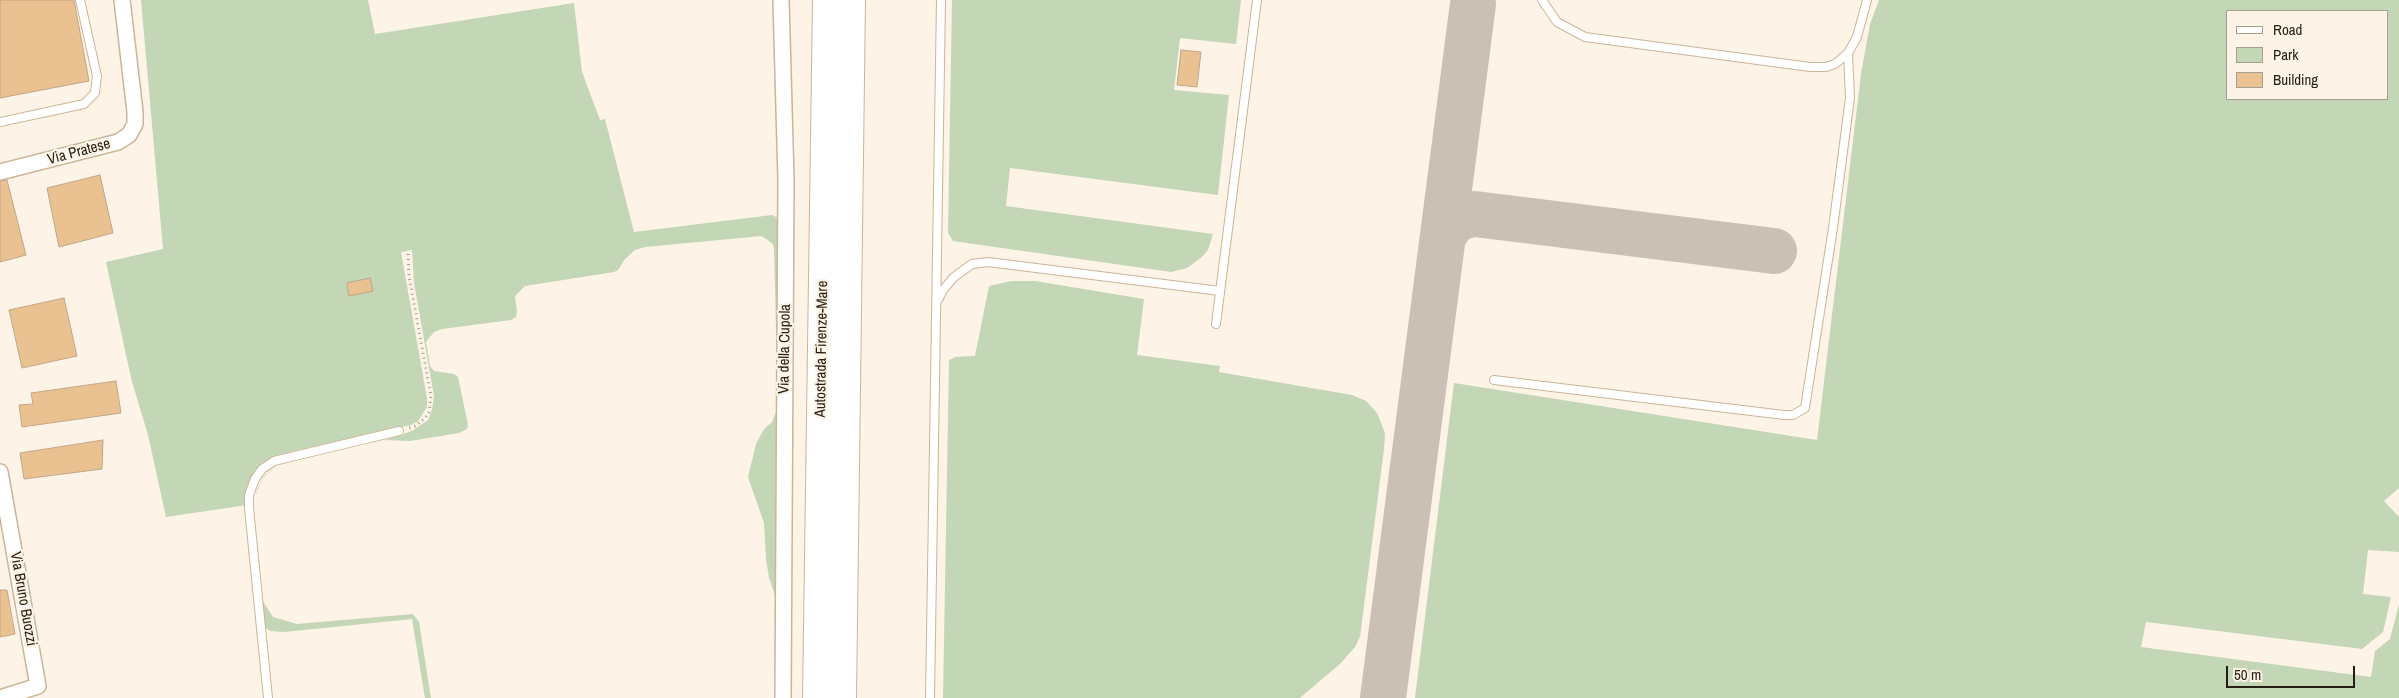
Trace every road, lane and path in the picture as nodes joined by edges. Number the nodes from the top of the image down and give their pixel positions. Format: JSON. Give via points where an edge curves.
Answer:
{"nodes":[{"id":1,"x":80,"y":0,"type":"edge"},
{"id":2,"x":122,"y":0,"type":"edge"},
{"id":3,"x":781,"y":0,"type":"edge"},
{"id":4,"x":827,"y":0,"type":"edge"},
{"id":5,"x":851,"y":0,"type":"edge"},
{"id":6,"x":941,"y":0,"type":"edge"},
{"id":7,"x":1257,"y":0,"type":"edge"},
{"id":8,"x":1542,"y":0,"type":"edge"},
{"id":9,"x":1867,"y":0,"type":"edge"},
{"id":10,"x":1848,"y":53,"type":"junction"},
{"id":11,"x":0,"y":122,"type":"edge"},
{"id":12,"x":0,"y":172,"type":"edge"},
{"id":13,"x":408,"y":254,"type":"dead end"},
{"id":14,"x":1220,"y":291,"type":"junction"},
{"id":15,"x":936,"y":306,"type":"junction"},
{"id":16,"x":1216,"y":324,"type":"dead end"},
{"id":17,"x":1494,"y":380,"type":"dead end"},
{"id":18,"x":399,"y":431,"type":"joint"},
{"id":19,"x":0,"y":472,"type":"edge"},
{"id":20,"x":0,"y":698,"type":"edge"},
{"id":21,"x":268,"y":698,"type":"edge"},
{"id":22,"x":783,"y":698,"type":"edge"},
{"id":23,"x":817,"y":698,"type":"edge"},
{"id":24,"x":842,"y":698,"type":"edge"},
{"id":25,"x":930,"y":698,"type":"edge"}],
"edges":[{"from":1,"to":11,"type":"lane","via":[[97,76],[95,94],[84,104]]},
{"from":2,"to":12,"type":"street","name":"Via Pratese","via":[[135,124],[129,136],[118,142]]},
{"from":3,"to":22,"type":"street","name":"Via della Cupola","via":[[786,206]]},
{"from":4,"to":23,"type":"highway","name":"Autostrada Firenze-Mare"},
{"from":5,"to":24,"type":"highway","name":"Autostrada Firenze-Mare"},
{"from":6,"to":15,"type":"lane"},
{"from":7,"to":14,"type":"lane"},
{"from":8,"to":10,"type":"lane","via":[[1557,22],[1585,37],[1810,67],[1826,67]]},
{"from":9,"to":10,"type":"lane","via":[[1857,37]]},
{"from":10,"to":17,"type":"lane","via":[[1850,98],[1805,408],[1793,415],[1784,415]]},
{"from":13,"to":18,"type":"path","via":[[430,404],[429,412],[421,423]]},
{"from":14,"to":15,"type":"lane","via":[[988,262],[972,264],[954,277]]},
{"from":14,"to":16,"type":"lane"},
{"from":15,"to":25,"type":"lane"},
{"from":18,"to":21,"type":"lane","via":[[274,461],[255,478],[249,495],[249,508]]},
{"from":19,"to":20,"type":"street","name":"Via Bruno Buozzi","via":[[38,686]]}]}
